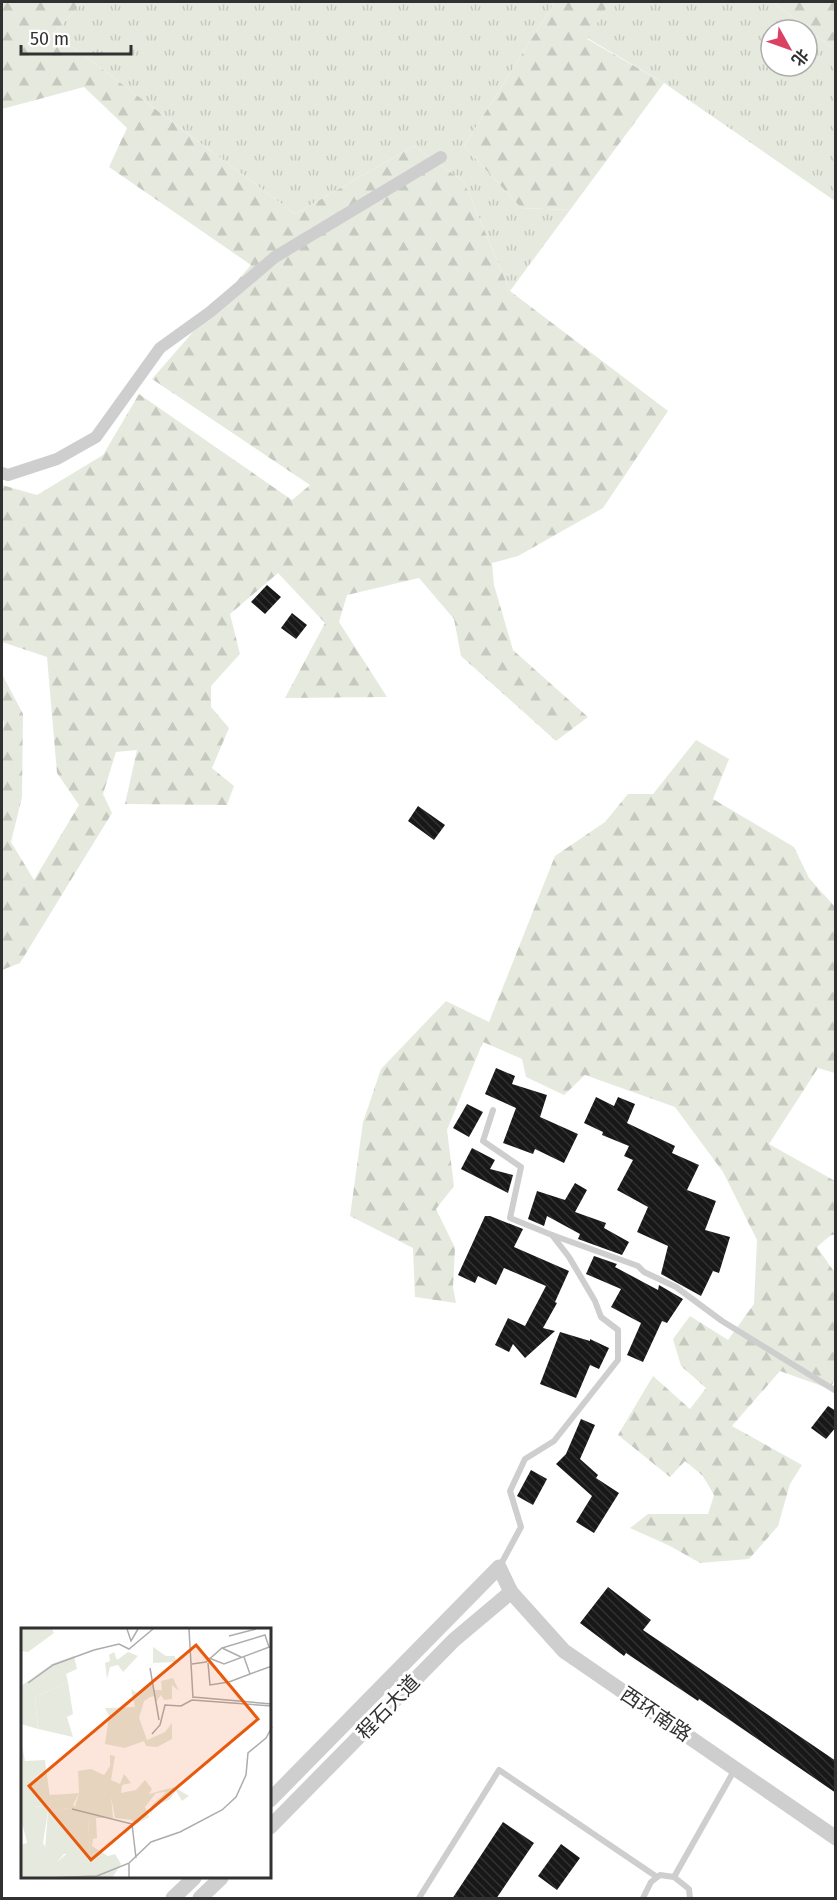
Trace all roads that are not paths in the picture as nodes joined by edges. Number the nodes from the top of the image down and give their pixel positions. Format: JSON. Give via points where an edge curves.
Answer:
{"nodes":[{"id":1,"x":441,"y":157,"type":"dead end"},
{"id":2,"x":2,"y":473,"type":"edge"},
{"id":3,"x":493,"y":1110,"type":"dead end"},
{"id":4,"x":552,"y":1235,"type":"junction"},
{"id":5,"x":836,"y":1391,"type":"edge"},
{"id":6,"x":499,"y":1567,"type":"junction"},
{"id":7,"x":511,"y":1592,"type":"junction"},
{"id":8,"x":735,"y":1768,"type":"junction"},
{"id":9,"x":272,"y":1798,"type":"edge"},
{"id":10,"x":272,"y":1825,"type":"edge"},
{"id":11,"x":836,"y":1838,"type":"edge"},
{"id":12,"x":674,"y":1877,"type":"junction"},
{"id":13,"x":657,"y":1878,"type":"junction"},
{"id":14,"x":193,"y":1879,"type":"edge"},
{"id":15,"x":220,"y":1879,"type":"edge"},
{"id":16,"x":173,"y":1899,"type":"edge"},
{"id":17,"x":200,"y":1899,"type":"edge"},
{"id":18,"x":418,"y":1899,"type":"edge"},
{"id":19,"x":643,"y":1899,"type":"edge"},
{"id":20,"x":690,"y":1899,"type":"edge"}],
"edges":[{"from":1,"to":2,"type":"street","via":[[275,257],[160,348],[96,437],[57,459],[8,475]]},
{"from":3,"to":4,"type":"lane","via":[[483,1141],[521,1167],[510,1218]]},
{"from":4,"to":5,"type":"lane","via":[[638,1266]]},
{"from":4,"to":6,"type":"lane","via":[[569,1257],[601,1317],[618,1330],[618,1360],[554,1441],[525,1459],[510,1491],[521,1527]]},
{"from":6,"to":7,"type":"street","name":"西环南路"},
{"from":6,"to":9,"type":"street","name":"程石大道"},
{"from":7,"to":8,"type":"street","name":"西环南路","via":[[564,1651]]},
{"from":7,"to":10,"type":"street","name":"程石大道","via":[[454,1640]]},
{"from":8,"to":11,"type":"street","name":"西环南路"},
{"from":8,"to":12,"type":"lane"},
{"from":12,"to":13,"type":"lane"},
{"from":12,"to":20,"type":"lane","via":[[689,1890]]},
{"from":13,"to":18,"type":"lane","via":[[499,1770]]},
{"from":13,"to":19,"type":"lane"},
{"from":14,"to":16,"type":"street"},
{"from":15,"to":17,"type":"street"}]}
